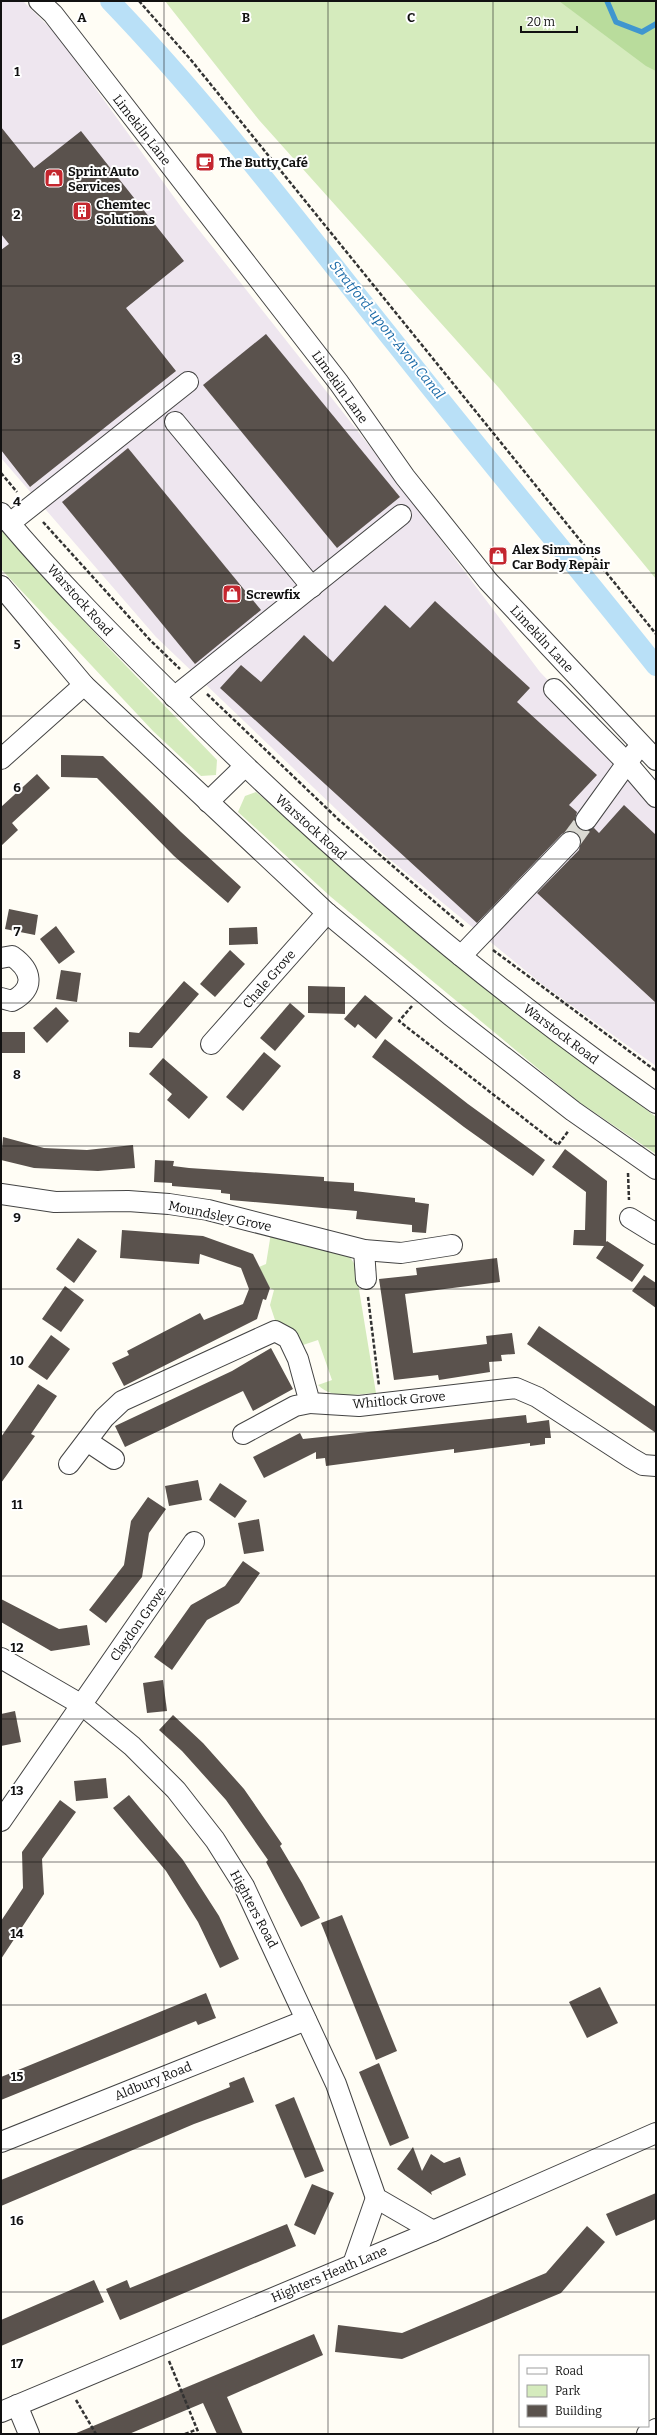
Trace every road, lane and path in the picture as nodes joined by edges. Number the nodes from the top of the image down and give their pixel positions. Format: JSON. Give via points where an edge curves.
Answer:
{"nodes":[{"id":1,"x":39,"y":1,"type":"edge"},
{"id":2,"x":138,"y":1,"type":"edge"},
{"id":3,"x":188,"y":382,"type":"dead end"},
{"id":4,"x":175,"y":422,"type":"dead end"},
{"id":5,"x":1,"y":473,"type":"edge"},
{"id":6,"x":30,"y":508,"type":"junction"},
{"id":7,"x":401,"y":515,"type":"dead end"},
{"id":8,"x":5,"y":518,"type":"edge"},
{"id":9,"x":1,"y":586,"type":"edge"},
{"id":10,"x":312,"y":586,"type":"junction"},
{"id":11,"x":656,"y":634,"type":"edge"},
{"id":12,"x":184,"y":673,"type":"dead end"},
{"id":13,"x":84,"y":685,"type":"junction"},
{"id":14,"x":201,"y":689,"type":"dead end"},
{"id":15,"x":554,"y":689,"type":"dead end"},
{"id":16,"x":174,"y":697,"type":"junction"},
{"id":17,"x":638,"y":741,"type":"junction"},
{"id":18,"x":1,"y":759,"type":"edge"},
{"id":19,"x":656,"y":760,"type":"edge"},
{"id":20,"x":627,"y":762,"type":"junction"},
{"id":21,"x":244,"y":767,"type":"junction"},
{"id":22,"x":656,"y":797,"type":"edge"},
{"id":23,"x":208,"y":802,"type":"junction"},
{"id":24,"x":586,"y":820,"type":"tunnel mouth"},
{"id":25,"x":570,"y":842,"type":"tunnel mouth"},
{"id":26,"x":326,"y":913,"type":"junction"},
{"id":27,"x":478,"y":939,"type":"junction"},
{"id":28,"x":461,"y":956,"type":"junction"},
{"id":29,"x":1,"y":958,"type":"edge"},
{"id":30,"x":1,"y":998,"type":"edge"},
{"id":31,"x":412,"y":1006,"type":"dead end"},
{"id":32,"x":211,"y":1044,"type":"dead end"},
{"id":33,"x":656,"y":1071,"type":"edge"},
{"id":34,"x":656,"y":1103,"type":"edge"},
{"id":35,"x":571,"y":1128,"type":"dead end"},
{"id":36,"x":656,"y":1169,"type":"edge"},
{"id":37,"x":2,"y":1200,"type":"edge"},
{"id":38,"x":630,"y":1218,"type":"dead end"},
{"id":39,"x":656,"y":1234,"type":"edge"},
{"id":40,"x":452,"y":1245,"type":"dead end"},
{"id":41,"x":364,"y":1250,"type":"junction"},
{"id":42,"x":366,"y":1279,"type":"joint"},
{"id":43,"x":310,"y":1403,"type":"junction"},
{"id":44,"x":382,"y":1403,"type":"junction"},
{"id":45,"x":243,"y":1434,"type":"dead end"},
{"id":46,"x":87,"y":1441,"type":"junction"},
{"id":47,"x":114,"y":1459,"type":"dead end"},
{"id":48,"x":69,"y":1464,"type":"dead end"},
{"id":49,"x":656,"y":1466,"type":"edge"},
{"id":50,"x":194,"y":1542,"type":"dead end"},
{"id":51,"x":1,"y":1658,"type":"edge"},
{"id":52,"x":82,"y":1705,"type":"junction"},
{"id":53,"x":1,"y":1821,"type":"edge"},
{"id":54,"x":306,"y":2020,"type":"junction"},
{"id":55,"x":656,"y":2133,"type":"edge"},
{"id":56,"x":1,"y":2142,"type":"edge"},
{"id":57,"x":376,"y":2198,"type":"junction"},
{"id":58,"x":433,"y":2231,"type":"junction"},
{"id":59,"x":353,"y":2264,"type":"junction"},
{"id":60,"x":162,"y":2344,"type":"junction"},
{"id":61,"x":66,"y":2384,"type":"junction"},
{"id":62,"x":9,"y":2408,"type":"edge"},
{"id":63,"x":198,"y":2429,"type":"junction"},
{"id":64,"x":656,"y":2429,"type":"edge"},
{"id":65,"x":29,"y":2434,"type":"edge"},
{"id":66,"x":96,"y":2434,"type":"edge"},
{"id":67,"x":185,"y":2434,"type":"edge"},
{"id":68,"x":199,"y":2434,"type":"edge"},
{"id":69,"x":647,"y":2434,"type":"edge"}],
"edges":[{"from":1,"to":17,"type":"street","name":"Limekiln Lane","via":[[53,14],[339,383],[405,477],[488,581]]},
{"from":2,"to":11,"type":"path","via":[[201,72]]},
{"from":3,"to":6,"type":"street"},
{"from":4,"to":10,"type":"street"},
{"from":5,"to":6,"type":"path"},
{"from":6,"to":8,"type":"street"},
{"from":6,"to":12,"type":"path","via":[[150,640]]},
{"from":7,"to":10,"type":"street"},
{"from":8,"to":16,"type":"street","name":"Warstock Road","via":[[118,642]]},
{"from":9,"to":13,"type":"street"},
{"from":10,"to":16,"type":"street"},
{"from":13,"to":18,"type":"street"},
{"from":13,"to":23,"type":"street"},
{"from":14,"to":27,"type":"path","via":[[339,820]]},
{"from":15,"to":20,"type":"street"},
{"from":16,"to":21,"type":"street","name":"Warstock Road"},
{"from":17,"to":19,"type":"street","name":"Limekiln Lane"},
{"from":17,"to":20,"type":"street","via":[[635,753]]},
{"from":20,"to":22,"type":"street"},
{"from":20,"to":24,"type":"street"},
{"from":21,"to":23,"type":"street"},
{"from":21,"to":28,"type":"street","name":"Warstock Road","via":[[359,871]]},
{"from":23,"to":26,"type":"street"},
{"from":25,"to":27,"type":"street"},
{"from":26,"to":32,"type":"street","name":"Chale Grove"},
{"from":26,"to":36,"type":"street","via":[[530,1077]]},
{"from":27,"to":28,"type":"street"},
{"from":27,"to":33,"type":"path"},
{"from":28,"to":34,"type":"street","name":"Warstock Road"},
{"from":29,"to":30,"type":"street","via":[[12,956],[23,964],[29,973],[28,988],[22,995],[12,1001]]},
{"from":31,"to":35,"type":"path","via":[[399,1021],[477,1084],[558,1145]]},
{"from":37,"to":41,"type":"street","name":"Moundsley Grove","via":[[170,1204],[208,1210]]},
{"from":38,"to":39,"type":"street"},
{"from":40,"to":41,"type":"street","name":"Moundsley Grove","via":[[401,1252]]},
{"from":41,"to":42,"type":"street"},
{"from":42,"to":44,"type":"path"},
{"from":43,"to":44,"type":"street","name":"Whitlock Grove","via":[[359,1406]]},
{"from":43,"to":45,"type":"street","name":"Whitlock Grove","via":[[295,1406]]},
{"from":43,"to":46,"type":"street","via":[[298,1359],[288,1338],[275,1331],[122,1401],[104,1418]]},
{"from":44,"to":49,"type":"street","name":"Whitlock Grove","via":[[516,1388],[537,1397],[643,1465]]},
{"from":46,"to":47,"type":"street"},
{"from":46,"to":48,"type":"street"},
{"from":50,"to":52,"type":"street","name":"Claydon Grove"},
{"from":51,"to":52,"type":"street","name":"Highters Road"},
{"from":52,"to":53,"type":"street","name":"Claydon Grove"},
{"from":52,"to":54,"type":"street","name":"Highters Road","via":[[132,1746],[176,1790],[215,1840],[244,1886]]},
{"from":54,"to":56,"type":"street","name":"Aldbury Road"},
{"from":54,"to":57,"type":"street","name":"Highters Road","via":[[336,2084]]},
{"from":55,"to":58,"type":"street","name":"Highters Heath Lane"},
{"from":57,"to":58,"type":"street"},
{"from":57,"to":59,"type":"street"},
{"from":58,"to":59,"type":"street","name":"Highters Heath Lane"},
{"from":59,"to":60,"type":"street","name":"Highters Heath Lane"},
{"from":60,"to":61,"type":"street","name":"Highters Heath Lane"},
{"from":60,"to":63,"type":"path"},
{"from":61,"to":62,"type":"street","name":"Highters Heath Lane"},
{"from":61,"to":66,"type":"path"},
{"from":62,"to":65,"type":"street"},
{"from":63,"to":67,"type":"path"},
{"from":63,"to":68,"type":"path"},
{"from":64,"to":69,"type":"street"}]}
